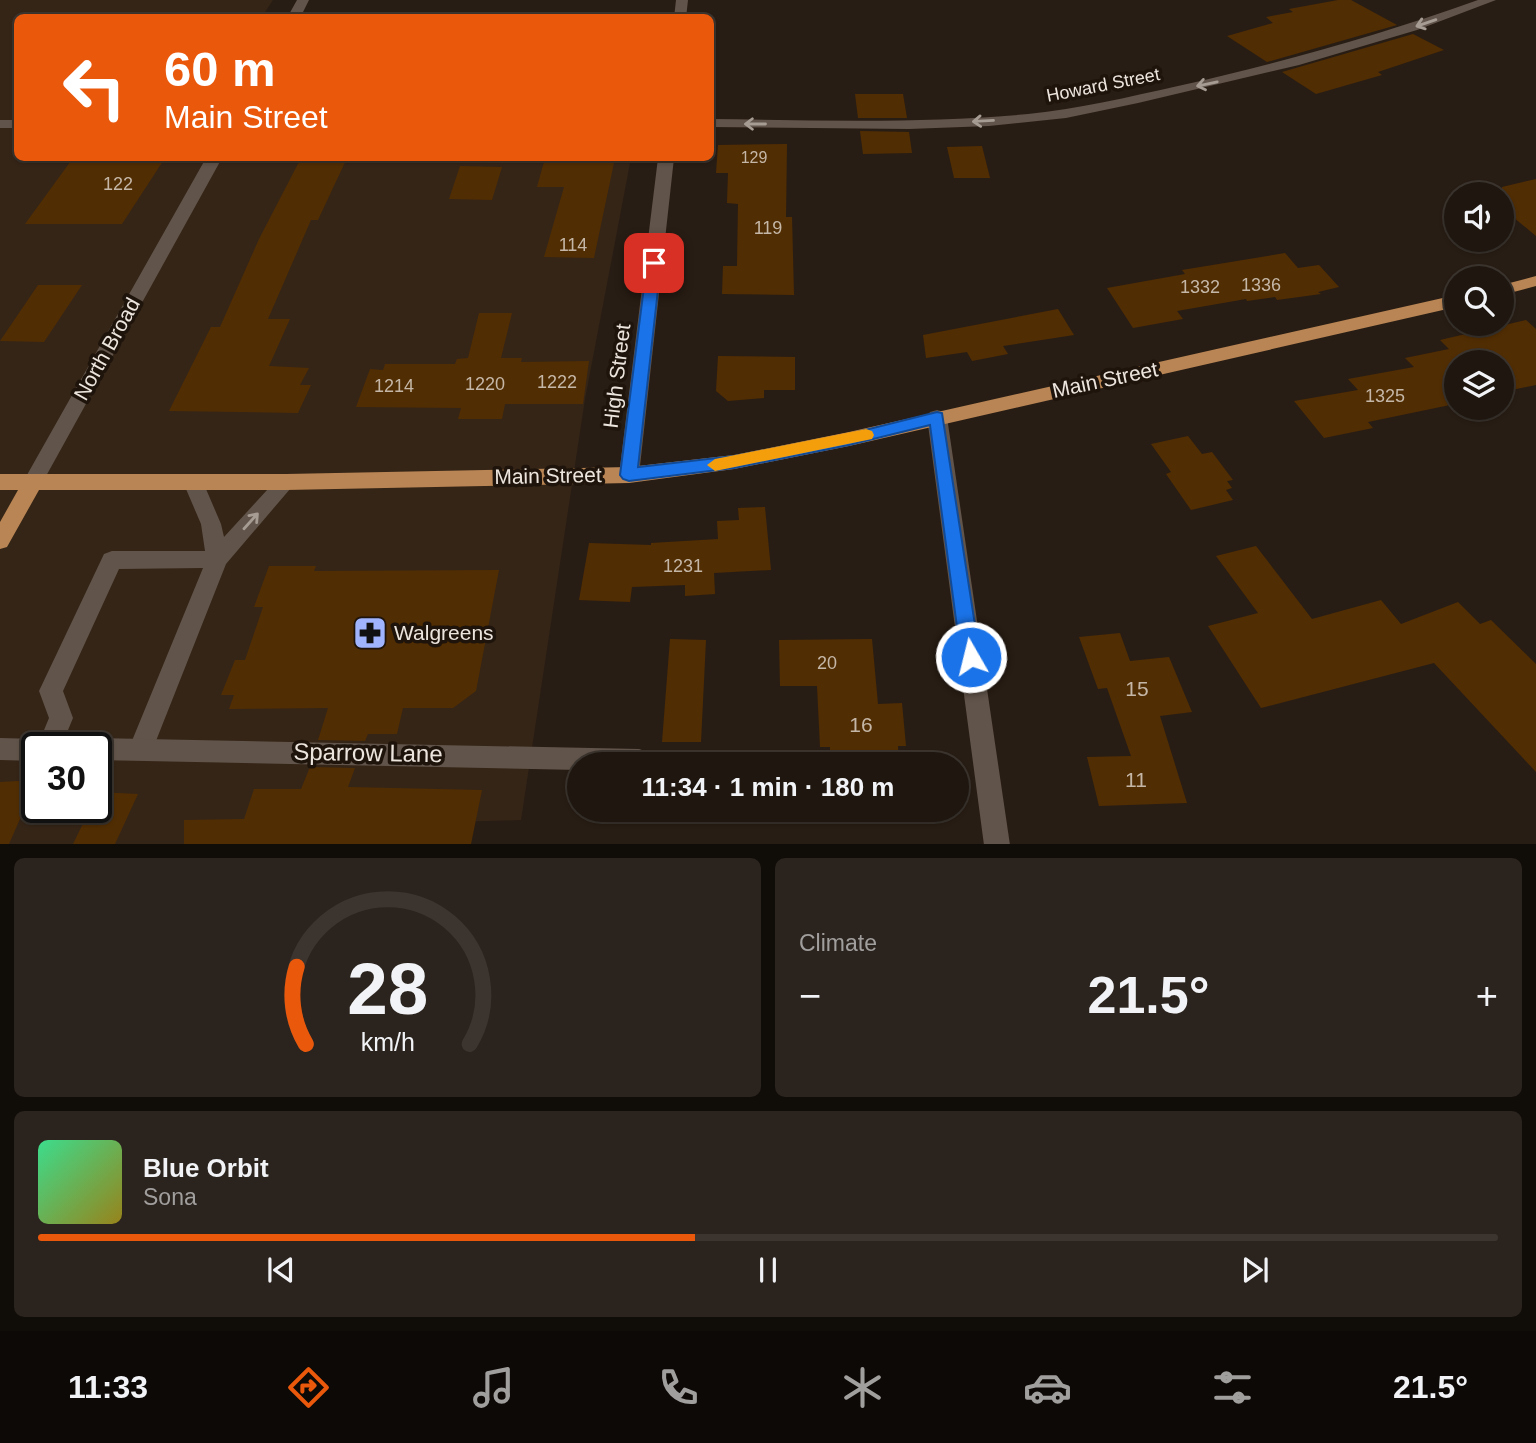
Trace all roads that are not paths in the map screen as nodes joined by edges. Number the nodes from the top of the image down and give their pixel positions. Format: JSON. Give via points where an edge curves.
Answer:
{"nodes":[{"id":1,"x":1490,"y":0,"type":"edge"},
{"id":2,"x":714,"y":123,"type":"edge"},
{"id":3,"x":212,"y":161,"type":"edge"},
{"id":4,"x":666,"y":161,"type":"edge"},
{"id":5,"x":1536,"y":281,"type":"edge"},
{"id":6,"x":1514,"y":287,"type":"edge"},
{"id":7,"x":1444,"y":304,"type":"edge"},
{"id":8,"x":937,"y":417,"type":"junction"},
{"id":9,"x":629,"y":475,"type":"junction"},
{"id":10,"x":0,"y":482,"type":"edge"},
{"id":11,"x":33,"y":482,"type":"junction"},
{"id":12,"x":193,"y":482,"type":"junction"},
{"id":13,"x":286,"y":482,"type":"junction"},
{"id":14,"x":0,"y":541,"type":"edge"},
{"id":15,"x":217,"y":559,"type":"junction"},
{"id":16,"x":55,"y":732,"type":"edge"},
{"id":17,"x":141,"y":748,"type":"junction"},
{"id":18,"x":0,"y":749,"type":"edge"},
{"id":19,"x":112,"y":749,"type":"edge"},
{"id":20,"x":21,"y":750,"type":"edge"},
{"id":21,"x":567,"y":758,"type":"edge"},
{"id":22,"x":997,"y":844,"type":"edge"}],
"edges":[{"from":1,"to":2,"type":"street","name":"Howard Street","one_way":true,"via":[[1420,26],[1222,81],[1065,114],[903,125]]},
{"from":3,"to":11,"type":"street","name":"North Broad"},
{"from":4,"to":9,"type":"street","name":"High Street"},
{"from":5,"to":6,"type":"main road"},
{"from":7,"to":8,"type":"main road","name":"Main Street"},
{"from":8,"to":9,"type":"main road","name":"Main Street","via":[[734,462]]},
{"from":8,"to":22,"type":"street"},
{"from":9,"to":13,"type":"main road","name":"Main Street"},
{"from":10,"to":11,"type":"main road","name":"Main Street"},
{"from":11,"to":12,"type":"main road","name":"Main Street"},
{"from":11,"to":14,"type":"main road","name":"North Broad"},
{"from":12,"to":13,"type":"main road","name":"Main Street"},
{"from":12,"to":15,"type":"street","via":[[211,524]]},
{"from":15,"to":13,"type":"street","one_way":true},
{"from":15,"to":16,"type":"street","via":[[112,560],[51,691],[61,719]]},
{"from":15,"to":17,"type":"street"},
{"from":17,"to":19,"type":"street","name":"Sparrow Lane"},
{"from":17,"to":21,"type":"street","name":"Sparrow Lane"},
{"from":18,"to":20,"type":"street"}]}
